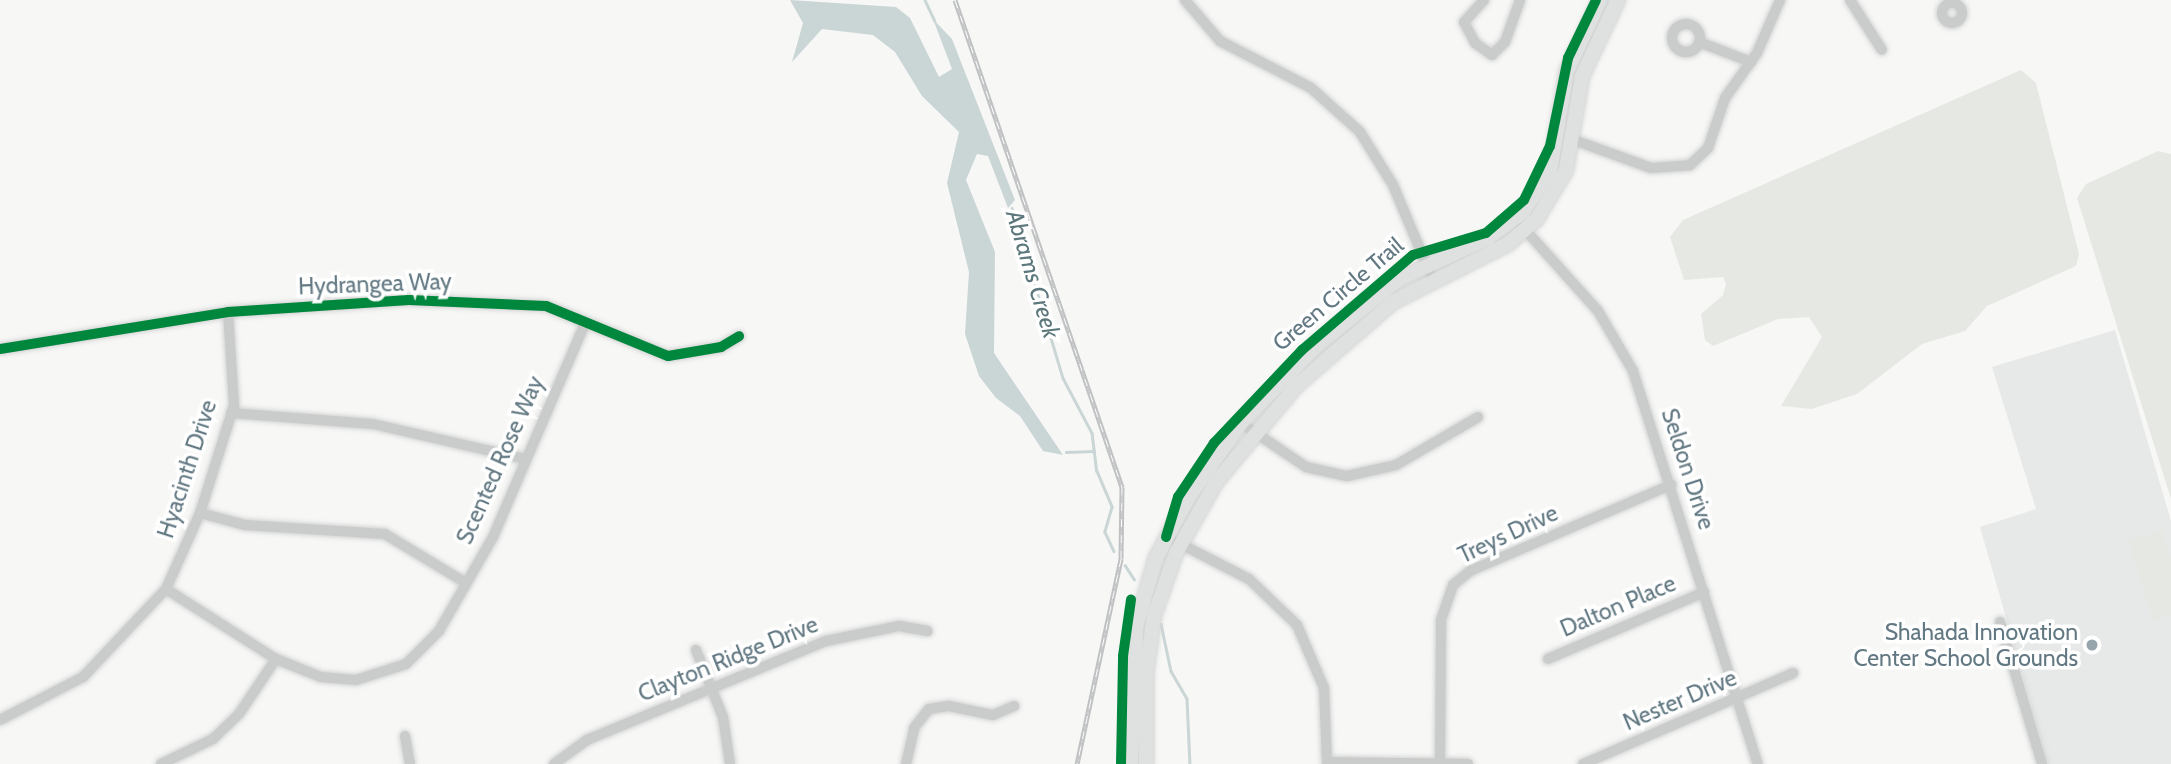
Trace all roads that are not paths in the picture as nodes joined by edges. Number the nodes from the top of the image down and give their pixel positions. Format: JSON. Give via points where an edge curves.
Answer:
{"nodes":[{"id":1,"x":1185,"y":0,"type":"edge"},
{"id":2,"x":1484,"y":0,"type":"edge"},
{"id":3,"x":1520,"y":0,"type":"edge"},
{"id":4,"x":1600,"y":0,"type":"edge"},
{"id":5,"x":1618,"y":0,"type":"edge"},
{"id":6,"x":1780,"y":0,"type":"edge"},
{"id":7,"x":1850,"y":0,"type":"edge"},
{"id":8,"x":1699,"y":42,"type":"dead end"},
{"id":9,"x":1882,"y":50,"type":"dead end"},
{"id":10,"x":1751,"y":62,"type":"junction"},
{"id":11,"x":1574,"y":140,"type":"junction"},
{"id":12,"x":1520,"y":225,"type":"junction"},
{"id":13,"x":1429,"y":271,"type":"junction"},
{"id":14,"x":228,"y":312,"type":"junction"},
{"id":15,"x":585,"y":323,"type":"junction"},
{"id":16,"x":740,"y":336,"type":"dead end"},
{"id":17,"x":0,"y":349,"type":"edge"},
{"id":18,"x":231,"y":413,"type":"junction"},
{"id":19,"x":1478,"y":417,"type":"dead end"},
{"id":20,"x":1241,"y":423,"type":"junction"},
{"id":21,"x":1254,"y":432,"type":"junction"},
{"id":22,"x":526,"y":459,"type":"junction"},
{"id":23,"x":1671,"y":485,"type":"junction"},
{"id":24,"x":201,"y":513,"type":"junction"},
{"id":25,"x":1166,"y":537,"type":"junction"},
{"id":26,"x":1181,"y":544,"type":"junction"},
{"id":27,"x":466,"y":583,"type":"junction"},
{"id":28,"x":166,"y":589,"type":"junction"},
{"id":29,"x":1704,"y":592,"type":"junction"},
{"id":30,"x":2000,"y":622,"type":"dead end"},
{"id":31,"x":928,"y":631,"type":"dead end"},
{"id":32,"x":696,"y":650,"type":"dead end"},
{"id":33,"x":276,"y":659,"type":"junction"},
{"id":34,"x":1548,"y":659,"type":"dead end"},
{"id":35,"x":1793,"y":673,"type":"dead end"},
{"id":36,"x":712,"y":688,"type":"junction"},
{"id":37,"x":1739,"y":698,"type":"junction"},
{"id":38,"x":1014,"y":706,"type":"dead end"},
{"id":39,"x":0,"y":720,"type":"edge"},
{"id":40,"x":405,"y":736,"type":"dead end"},
{"id":41,"x":1609,"y":759,"type":"edge"},
{"id":42,"x":1327,"y":763,"type":"edge"},
{"id":43,"x":1440,"y":763,"type":"edge"},
{"id":44,"x":160,"y":764,"type":"edge"},
{"id":45,"x":410,"y":764,"type":"edge"},
{"id":46,"x":554,"y":764,"type":"edge"},
{"id":47,"x":730,"y":764,"type":"edge"},
{"id":48,"x":906,"y":764,"type":"edge"},
{"id":49,"x":1131,"y":764,"type":"edge"},
{"id":50,"x":1146,"y":764,"type":"edge"},
{"id":51,"x":1468,"y":764,"type":"edge"},
{"id":52,"x":1583,"y":764,"type":"edge"},
{"id":53,"x":1758,"y":764,"type":"edge"},
{"id":54,"x":2042,"y":764,"type":"edge"}],
"edges":[{"from":1,"to":13,"type":"street","via":[[1220,41],[1311,88],[1360,132],[1393,185]]},
{"from":2,"to":3,"type":"street","via":[[1464,22],[1475,43],[1492,55],[1505,41]]},
{"from":4,"to":12,"type":"main road","via":[[1567,71],[1550,172]]},
{"from":5,"to":11,"type":"main road","via":[[1582,76]]},
{"from":6,"to":10,"type":"street"},
{"from":7,"to":9,"type":"street"},
{"from":8,"to":10,"type":"street"},
{"from":10,"to":11,"type":"street","via":[[1725,98],[1708,148],[1681,169],[1651,168]]},
{"from":11,"to":12,"type":"main road","via":[[1557,190]]},
{"from":12,"to":13,"type":"main road"},
{"from":12,"to":23,"type":"street","name":"Seldon Drive","via":[[1583,292],[1624,351]]},
{"from":13,"to":20,"type":"main road","via":[[1316,346]]},
{"from":13,"to":21,"type":"main road","via":[[1319,364]]},
{"from":14,"to":15,"type":"street","name":"Hydrangea Way","via":[[409,300],[522,303]]},
{"from":14,"to":17,"type":"street","name":"Hydrangea Way"},
{"from":14,"to":18,"type":"street","name":"Hyacinth Drive"},
{"from":15,"to":16,"type":"street","name":"Hydrangea Way","via":[[668,356],[710,350]]},
{"from":15,"to":22,"type":"street","name":"Scented Rose Way"},
{"from":18,"to":22,"type":"street","via":[[373,424]]},
{"from":18,"to":24,"type":"street","name":"Hyacinth Drive"},
{"from":19,"to":21,"type":"street","via":[[1396,465],[1347,476],[1306,467]]},
{"from":20,"to":21,"type":"street"},
{"from":20,"to":25,"type":"main road"},
{"from":21,"to":26,"type":"main road"},
{"from":22,"to":27,"type":"street","name":"Scented Rose Way"},
{"from":23,"to":29,"type":"street","name":"Seldon Drive"},
{"from":23,"to":43,"type":"street","name":"Treys Drive","via":[[1470,571],[1453,585],[1441,620]]},
{"from":24,"to":27,"type":"street","via":[[245,525],[384,534]]},
{"from":24,"to":28,"type":"street","name":"Hyacinth Drive"},
{"from":25,"to":26,"type":"street"},
{"from":25,"to":49,"type":"main road","via":[[1135,637]]},
{"from":26,"to":42,"type":"street","via":[[1249,579],[1297,625],[1324,688]]},
{"from":26,"to":50,"type":"main road","via":[[1149,645]]},
{"from":27,"to":33,"type":"street","name":"Scented Rose Way","via":[[426,648],[383,675],[321,677]]},
{"from":28,"to":33,"type":"street","name":"Scented Rose Way"},
{"from":28,"to":39,"type":"street","name":"Hyacinth Drive","via":[[83,677]]},
{"from":29,"to":34,"type":"street","name":"Dalton Place"},
{"from":29,"to":37,"type":"street","name":"Seldon Drive"},
{"from":30,"to":54,"type":"street"},
{"from":31,"to":36,"type":"street","name":"Clayton Ridge Drive","via":[[899,625],[848,635]]},
{"from":32,"to":36,"type":"street"},
{"from":33,"to":44,"type":"street","via":[[239,715],[213,739]]},
{"from":35,"to":37,"type":"street","name":"Nester Drive"},
{"from":36,"to":46,"type":"street","name":"Clayton Ridge Drive","via":[[587,740]]},
{"from":36,"to":47,"type":"street"},
{"from":37,"to":41,"type":"street","name":"Nester Drive"},
{"from":37,"to":53,"type":"street","name":"Seldon Drive"},
{"from":38,"to":48,"type":"street","via":[[989,715],[949,706],[929,709],[914,728]]},
{"from":40,"to":45,"type":"street"},
{"from":41,"to":52,"type":"street","name":"Nester Drive"},
{"from":42,"to":43,"type":"street"},
{"from":43,"to":51,"type":"street"}]}
